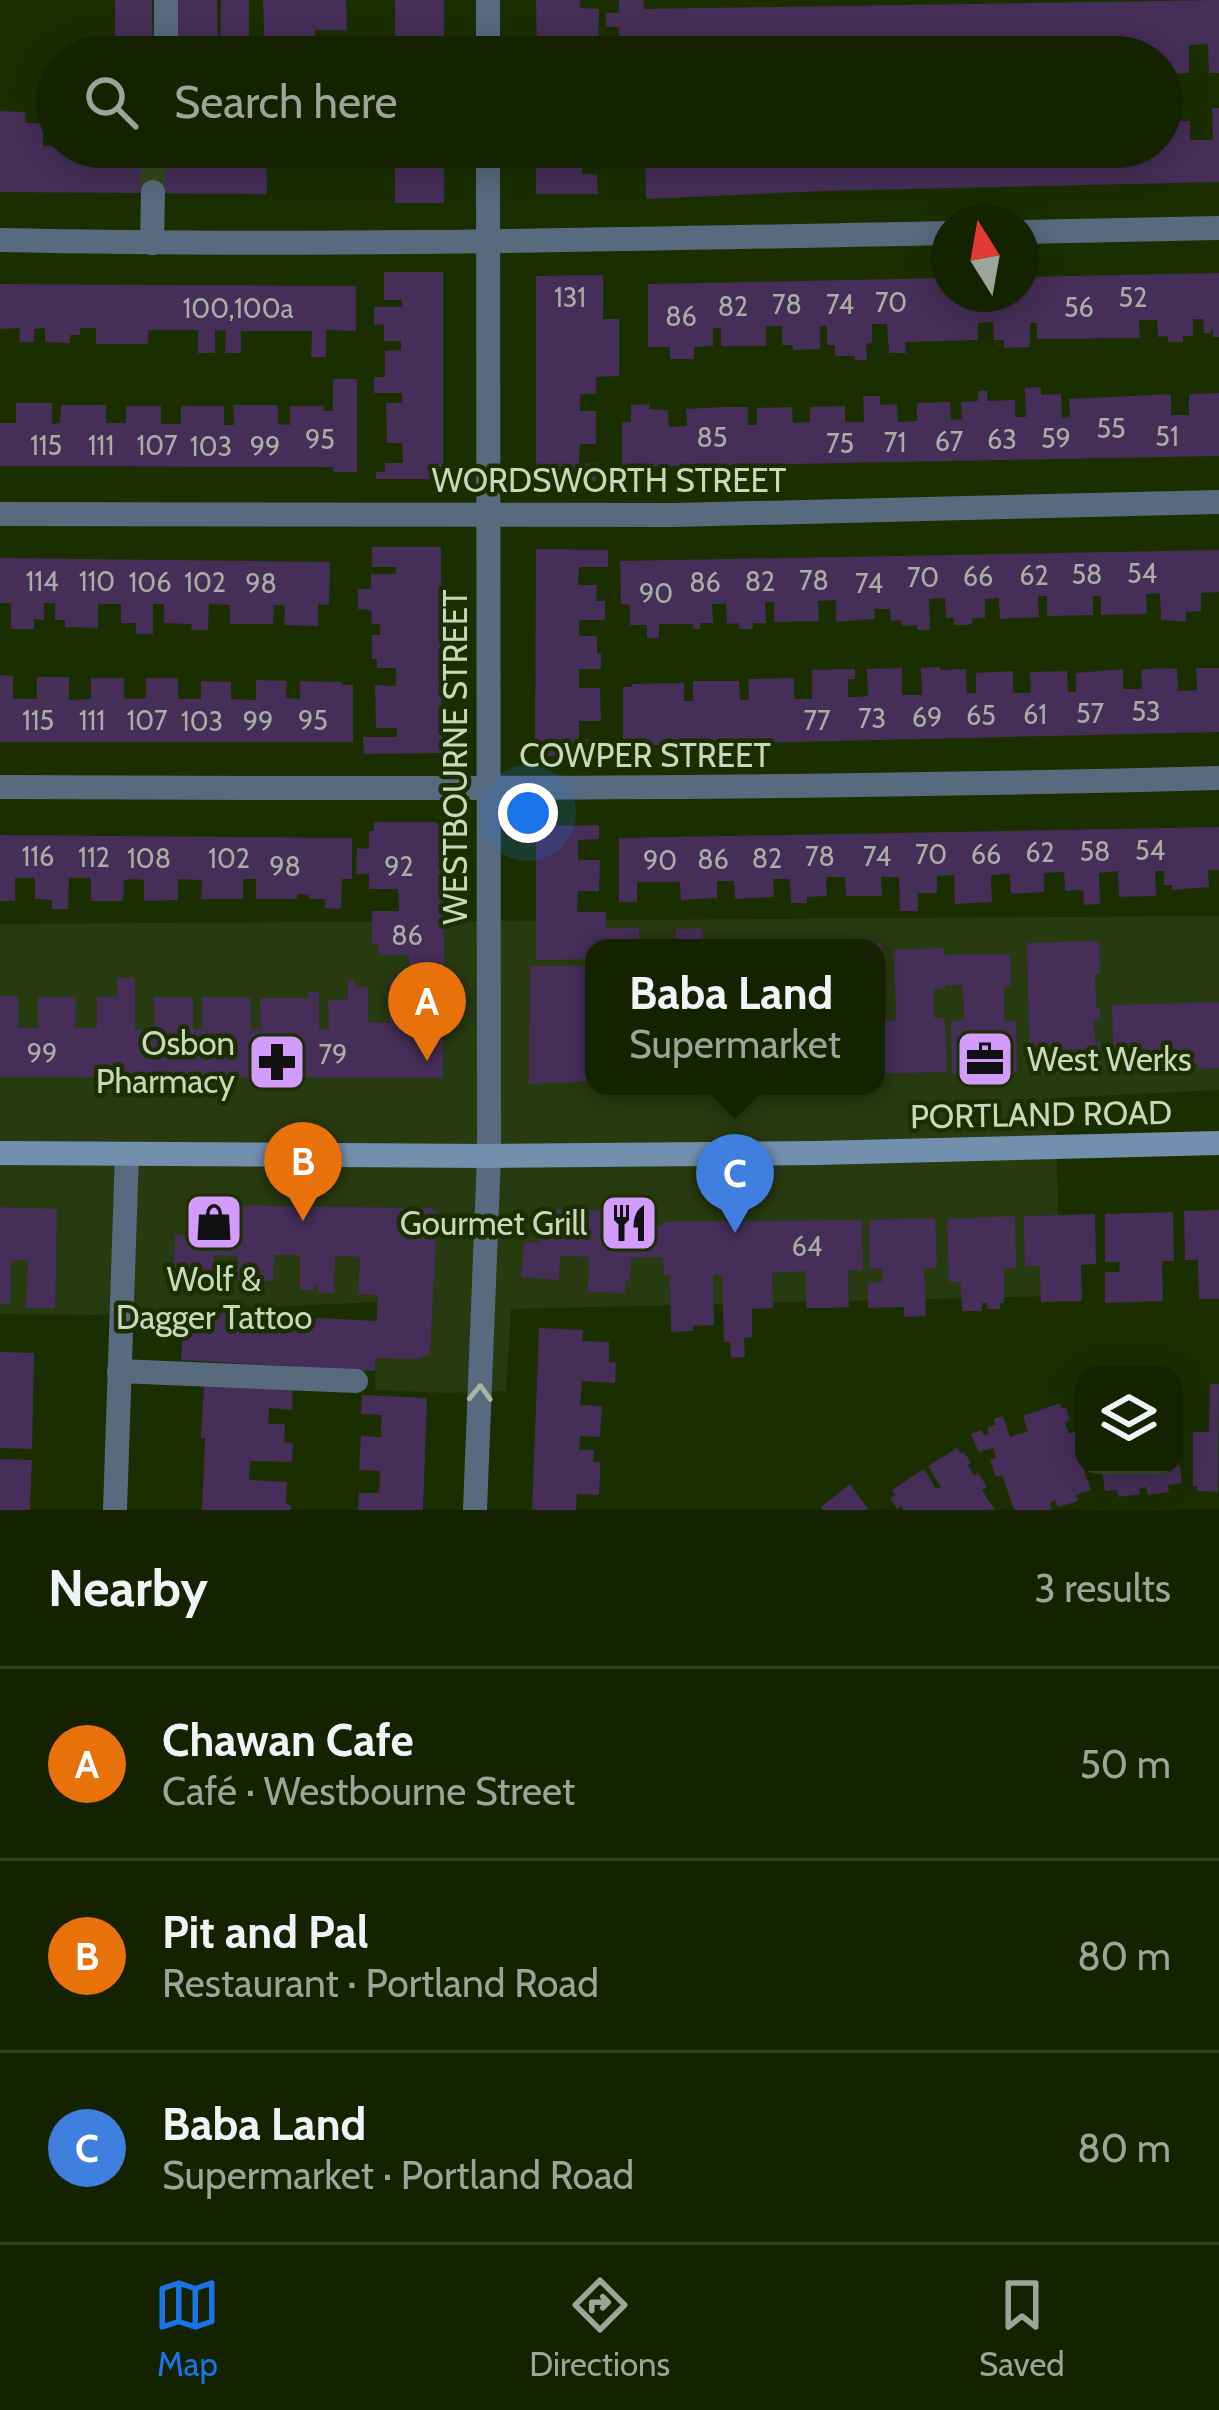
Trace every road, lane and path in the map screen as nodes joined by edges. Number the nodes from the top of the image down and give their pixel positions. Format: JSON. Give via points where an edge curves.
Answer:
{"nodes":[{"id":1,"x":166,"y":0,"type":"edge"},
{"id":2,"x":488,"y":0,"type":"edge"},
{"id":3,"x":166,"y":36,"type":"edge"},
{"id":4,"x":488,"y":36,"type":"edge"},
{"id":5,"x":488,"y":168,"type":"edge"},
{"id":6,"x":153,"y":193,"type":"tunnel mouth"},
{"id":7,"x":1219,"y":228,"type":"edge"},
{"id":8,"x":1039,"y":232,"type":"edge"},
{"id":9,"x":931,"y":233,"type":"edge"},
{"id":10,"x":0,"y":240,"type":"edge"},
{"id":11,"x":488,"y":242,"type":"junction"},
{"id":12,"x":152,"y":243,"type":"junction"},
{"id":13,"x":1219,"y":502,"type":"edge"},
{"id":14,"x":0,"y":514,"type":"edge"},
{"id":15,"x":487,"y":514,"type":"junction"},
{"id":16,"x":1219,"y":778,"type":"edge"},
{"id":17,"x":0,"y":787,"type":"edge"},
{"id":18,"x":489,"y":790,"type":"junction"},
{"id":19,"x":1219,"y":1143,"type":"edge"},
{"id":20,"x":0,"y":1153,"type":"edge"},
{"id":21,"x":128,"y":1154,"type":"junction"},
{"id":22,"x":489,"y":1156,"type":"junction"},
{"id":23,"x":119,"y":1371,"type":"junction"},
{"id":24,"x":356,"y":1382,"type":"dead end"},
{"id":25,"x":115,"y":1510,"type":"edge"},
{"id":26,"x":476,"y":1510,"type":"edge"}],
"edges":[{"from":1,"to":3,"type":"street"},
{"from":2,"to":4,"type":"street"},
{"from":5,"to":11,"type":"street","name":"WESTBOURNE STREET"},
{"from":6,"to":12,"type":"street"},
{"from":7,"to":8,"type":"street"},
{"from":9,"to":11,"type":"street"},
{"from":10,"to":12,"type":"street"},
{"from":11,"to":12,"type":"street"},
{"from":11,"to":15,"type":"street","name":"WESTBOURNE STREET"},
{"from":13,"to":15,"type":"street","name":"WORDSWORTH STREET"},
{"from":14,"to":15,"type":"street","name":"WORDSWORTH STREET"},
{"from":15,"to":18,"type":"street","name":"WESTBOURNE STREET"},
{"from":16,"to":18,"type":"street","name":"COWPER STREET"},
{"from":17,"to":18,"type":"street","name":"COWPER STREET"},
{"from":18,"to":22,"type":"street","name":"WESTBOURNE STREET"},
{"from":19,"to":22,"type":"street","name":"PORTLAND ROAD"},
{"from":20,"to":21,"type":"street","name":"PORTLAND ROAD"},
{"from":21,"to":22,"type":"street","name":"PORTLAND ROAD"},
{"from":21,"to":23,"type":"street"},
{"from":26,"to":22,"type":"street","name":"WESTBOURNE STREET","one_way":true},
{"from":23,"to":24,"type":"street"},
{"from":23,"to":25,"type":"street"}]}
